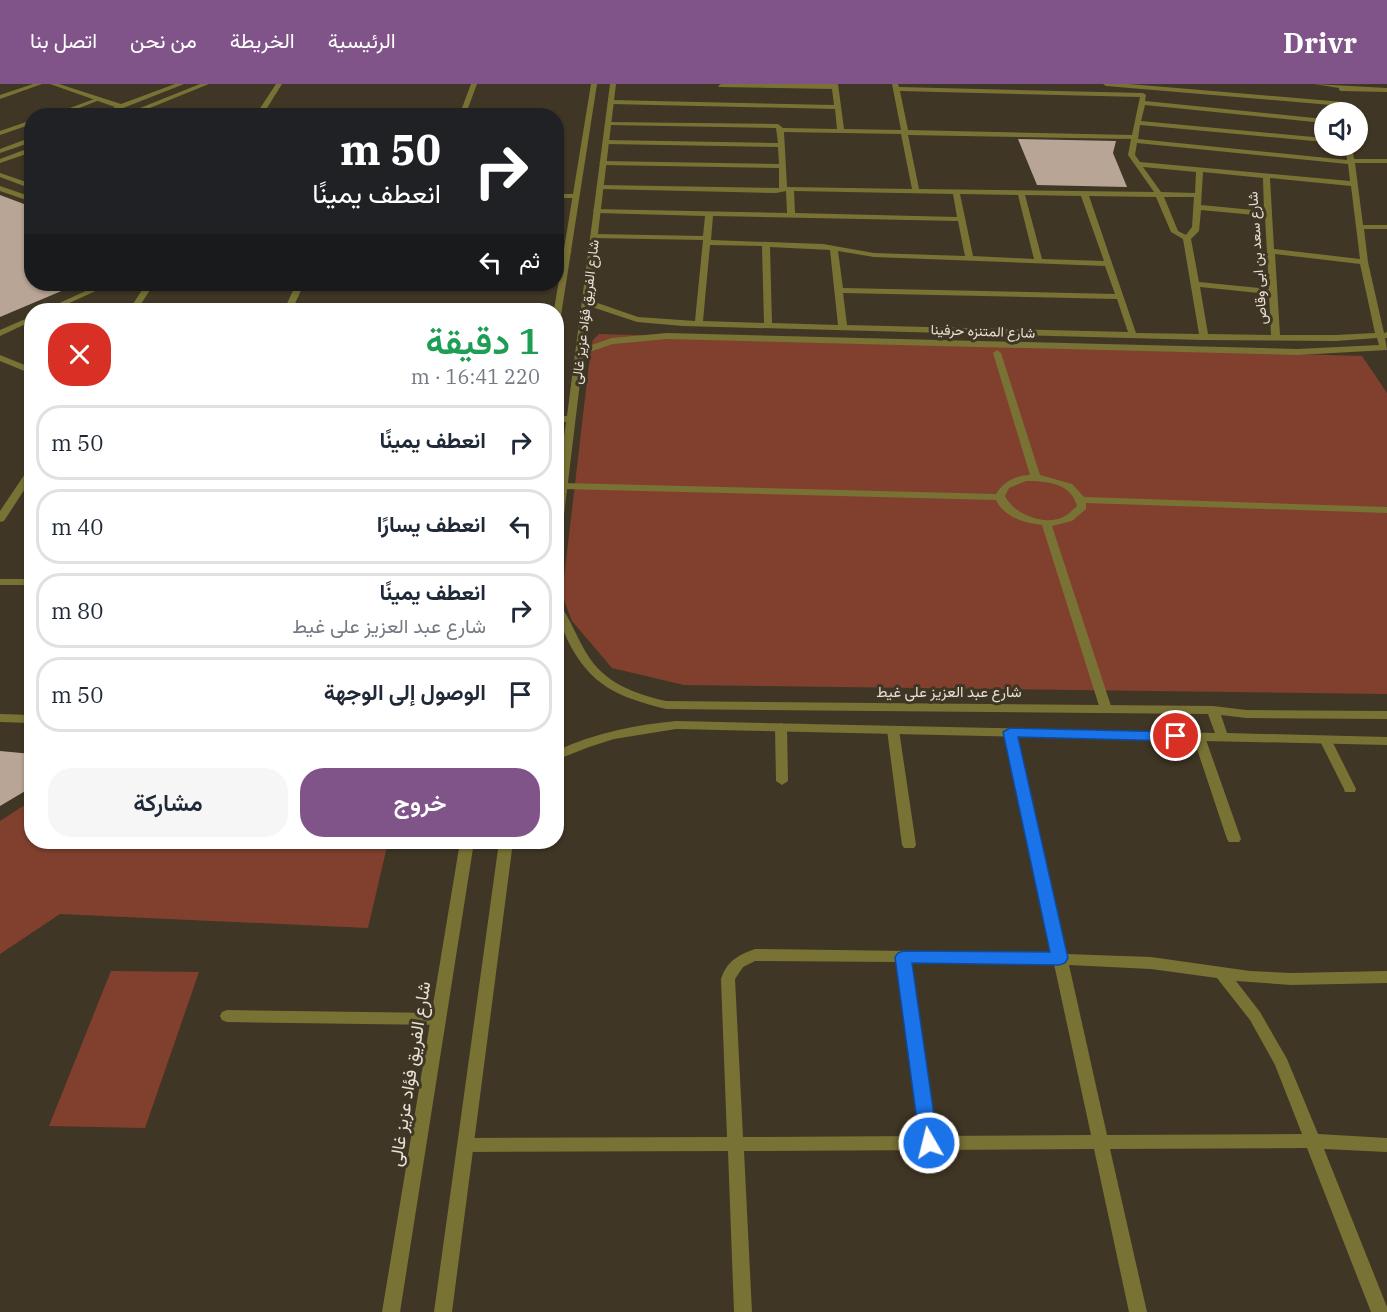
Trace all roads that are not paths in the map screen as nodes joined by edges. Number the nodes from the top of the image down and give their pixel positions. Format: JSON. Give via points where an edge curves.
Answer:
{"nodes":[{"id":1,"x":39,"y":84,"type":"edge"},
{"id":2,"x":53,"y":84,"type":"edge"},
{"id":3,"x":77,"y":84,"type":"edge"},
{"id":4,"x":181,"y":84,"type":"edge"},
{"id":5,"x":206,"y":84,"type":"edge"},
{"id":6,"x":474,"y":84,"type":"edge"},
{"id":7,"x":594,"y":84,"type":"edge"},
{"id":8,"x":613,"y":84,"type":"edge"},
{"id":9,"x":1009,"y":84,"type":"edge"},
{"id":10,"x":1106,"y":84,"type":"edge"},
{"id":11,"x":1238,"y":84,"type":"edge"},
{"id":12,"x":1317,"y":84,"type":"edge"},
{"id":13,"x":280,"y":85,"type":"edge"},
{"id":14,"x":721,"y":85,"type":"edge"},
{"id":15,"x":836,"y":86,"type":"edge"},
{"id":16,"x":1341,"y":86,"type":"edge"},
{"id":17,"x":896,"y":87,"type":"edge"},
{"id":18,"x":949,"y":87,"type":"edge"},
{"id":19,"x":1387,"y":90,"type":"edge"},
{"id":20,"x":1012,"y":92,"type":"junction"},
{"id":21,"x":1210,"y":93,"type":"junction"},
{"id":22,"x":1143,"y":95,"type":"junction"},
{"id":23,"x":1237,"y":95,"type":"junction"},
{"id":24,"x":0,"y":97,"type":"edge"},
{"id":25,"x":99,"y":99,"type":"junction"},
{"id":26,"x":132,"y":102,"type":"junction"},
{"id":27,"x":611,"y":102,"type":"junction"},
{"id":28,"x":1319,"y":102,"type":"edge"},
{"id":29,"x":1343,"y":102,"type":"edge"},
{"id":30,"x":718,"y":104,"type":"junction"},
{"id":31,"x":121,"y":106,"type":"junction"},
{"id":32,"x":147,"y":107,"type":"junction"},
{"id":33,"x":838,"y":107,"type":"junction"},
{"id":34,"x":74,"y":108,"type":"edge"},
{"id":35,"x":116,"y":108,"type":"edge"},
{"id":36,"x":127,"y":108,"type":"edge"},
{"id":37,"x":144,"y":108,"type":"edge"},
{"id":38,"x":264,"y":108,"type":"edge"},
{"id":39,"x":465,"y":108,"type":"edge"},
{"id":40,"x":1208,"y":110,"type":"junction"},
{"id":41,"x":1256,"y":114,"type":"junction"},
{"id":42,"x":1314,"y":120,"type":"edge"},
{"id":43,"x":608,"y":123,"type":"junction"},
{"id":44,"x":1137,"y":123,"type":"junction"},
{"id":45,"x":24,"y":124,"type":"edge"},
{"id":46,"x":1209,"y":129,"type":"junction"},
{"id":47,"x":781,"y":130,"type":"junction"},
{"id":48,"x":841,"y":131,"type":"junction"},
{"id":49,"x":0,"y":132,"type":"edge"},
{"id":50,"x":905,"y":132,"type":"junction"},
{"id":51,"x":1256,"y":134,"type":"junction"},
{"id":52,"x":1134,"y":139,"type":"junction"},
{"id":53,"x":1314,"y":139,"type":"edge"},
{"id":54,"x":24,"y":142,"type":"edge"},
{"id":55,"x":606,"y":145,"type":"junction"},
{"id":56,"x":782,"y":146,"type":"junction"},
{"id":57,"x":584,"y":148,"type":"junction"},
{"id":58,"x":1206,"y":148,"type":"junction"},
{"id":59,"x":0,"y":151,"type":"edge"},
{"id":60,"x":24,"y":152,"type":"edge"},
{"id":61,"x":1257,"y":153,"type":"junction"},
{"id":62,"x":1350,"y":156,"type":"edge"},
{"id":63,"x":0,"y":161,"type":"edge"},
{"id":64,"x":1351,"y":161,"type":"junction"},
{"id":65,"x":1387,"y":161,"type":"edge"},
{"id":66,"x":603,"y":163,"type":"junction"},
{"id":67,"x":1137,"y":164,"type":"junction"},
{"id":68,"x":782,"y":166,"type":"junction"},
{"id":69,"x":1200,"y":170,"type":"junction"},
{"id":70,"x":0,"y":175,"type":"edge"},
{"id":71,"x":1262,"y":176,"type":"junction"},
{"id":72,"x":24,"y":184,"type":"edge"},
{"id":73,"x":1354,"y":184,"type":"junction"},
{"id":74,"x":600,"y":187,"type":"junction"},
{"id":75,"x":0,"y":188,"type":"edge"},
{"id":76,"x":786,"y":189,"type":"junction"},
{"id":77,"x":916,"y":191,"type":"junction"},
{"id":78,"x":956,"y":191,"type":"junction"},
{"id":79,"x":1021,"y":192,"type":"junction"},
{"id":80,"x":1083,"y":193,"type":"junction"},
{"id":81,"x":1159,"y":194,"type":"junction"},
{"id":82,"x":1198,"y":195,"type":"junction"},
{"id":83,"x":24,"y":196,"type":"edge"},
{"id":84,"x":564,"y":196,"type":"edge"},
{"id":85,"x":576,"y":196,"type":"junction"},
{"id":86,"x":1197,"y":207,"type":"junction"},
{"id":87,"x":597,"y":212,"type":"junction"},
{"id":88,"x":709,"y":214,"type":"junction"},
{"id":89,"x":1268,"y":214,"type":"junction"},
{"id":90,"x":791,"y":216,"type":"junction"},
{"id":91,"x":962,"y":219,"type":"junction"},
{"id":92,"x":1387,"y":226,"type":"edge"},
{"id":93,"x":1359,"y":227,"type":"junction"},
{"id":94,"x":594,"y":236,"type":"junction"},
{"id":95,"x":1186,"y":238,"type":"junction"},
{"id":96,"x":705,"y":240,"type":"junction"},
{"id":97,"x":766,"y":244,"type":"junction"},
{"id":98,"x":834,"y":247,"type":"junction"},
{"id":99,"x":1270,"y":251,"type":"junction"},
{"id":100,"x":564,"y":252,"type":"edge"},
{"id":101,"x":568,"y":252,"type":"junction"},
{"id":102,"x":970,"y":259,"type":"junction"},
{"id":103,"x":1039,"y":261,"type":"junction"},
{"id":104,"x":1364,"y":262,"type":"junction"},
{"id":105,"x":1108,"y":264,"type":"junction"},
{"id":106,"x":564,"y":275,"type":"edge"},
{"id":107,"x":1194,"y":284,"type":"junction"},
{"id":108,"x":839,"y":290,"type":"junction"},
{"id":109,"x":91,"y":291,"type":"edge"},
{"id":110,"x":1272,"y":292,"type":"junction"},
{"id":111,"x":1119,"y":297,"type":"junction"},
{"id":112,"x":586,"y":302,"type":"junction"},
{"id":113,"x":64,"y":303,"type":"edge"},
{"id":114,"x":24,"y":322,"type":"edge"},
{"id":115,"x":699,"y":323,"type":"junction"},
{"id":116,"x":768,"y":325,"type":"junction"},
{"id":117,"x":826,"y":327,"type":"junction"},
{"id":118,"x":843,"y":327,"type":"junction"},
{"id":119,"x":0,"y":333,"type":"edge"},
{"id":120,"x":1133,"y":335,"type":"junction"},
{"id":121,"x":1383,"y":335,"type":"edge"},
{"id":122,"x":1204,"y":337,"type":"junction"},
{"id":123,"x":1276,"y":338,"type":"junction"},
{"id":124,"x":826,"y":340,"type":"junction"},
{"id":125,"x":1386,"y":348,"type":"edge"},
{"id":126,"x":580,"y":352,"type":"junction"},
{"id":127,"x":997,"y":353,"type":"dead end"},
{"id":128,"x":0,"y":358,"type":"edge"},
{"id":129,"x":24,"y":368,"type":"edge"},
{"id":130,"x":564,"y":419,"type":"edge"},
{"id":131,"x":571,"y":419,"type":"junction"},
{"id":132,"x":1036,"y":477,"type":"junction"},
{"id":133,"x":564,"y":478,"type":"edge"},
{"id":134,"x":24,"y":482,"type":"edge"},
{"id":135,"x":564,"y":486,"type":"edge"},
{"id":136,"x":999,"y":497,"type":"junction"},
{"id":137,"x":1082,"y":500,"type":"junction"},
{"id":138,"x":1387,"y":510,"type":"edge"},
{"id":139,"x":0,"y":519,"type":"edge"},
{"id":140,"x":1046,"y":522,"type":"junction"},
{"id":141,"x":0,"y":582,"type":"edge"},
{"id":142,"x":24,"y":582,"type":"edge"},
{"id":143,"x":564,"y":618,"type":"edge"},
{"id":144,"x":936,"y":708,"type":"junction"},
{"id":145,"x":1106,"y":709,"type":"junction"},
{"id":146,"x":1213,"y":710,"type":"junction"},
{"id":147,"x":1387,"y":715,"type":"edge"},
{"id":148,"x":0,"y":718,"type":"edge"},
{"id":149,"x":24,"y":719,"type":"edge"},
{"id":150,"x":782,"y":727,"type":"junction"},
{"id":151,"x":893,"y":730,"type":"junction"},
{"id":152,"x":941,"y":731,"type":"junction"},
{"id":153,"x":1010,"y":732,"type":"junction"},
{"id":154,"x":1199,"y":737,"type":"junction"},
{"id":155,"x":1222,"y":737,"type":"junction"},
{"id":156,"x":1326,"y":741,"type":"junction"},
{"id":157,"x":1387,"y":741,"type":"edge"},
{"id":158,"x":564,"y":753,"type":"edge"},
{"id":159,"x":782,"y":781,"type":"dead end"},
{"id":160,"x":1350,"y":789,"type":"dead end"},
{"id":161,"x":1234,"y":839,"type":"dead end"},
{"id":162,"x":909,"y":845,"type":"dead end"},
{"id":163,"x":467,"y":849,"type":"edge"},
{"id":164,"x":505,"y":849,"type":"edge"},
{"id":165,"x":903,"y":957,"type":"junction"},
{"id":166,"x":1059,"y":958,"type":"junction"},
{"id":167,"x":1222,"y":974,"type":"junction"},
{"id":168,"x":1387,"y":977,"type":"edge"},
{"id":169,"x":227,"y":1016,"type":"dead end"},
{"id":170,"x":439,"y":1019,"type":"junction"},
{"id":171,"x":1312,"y":1142,"type":"junction"},
{"id":172,"x":929,"y":1143,"type":"junction"},
{"id":173,"x":1101,"y":1143,"type":"junction"},
{"id":174,"x":465,"y":1145,"type":"junction"},
{"id":175,"x":736,"y":1145,"type":"junction"},
{"id":176,"x":1387,"y":1145,"type":"edge"},
{"id":177,"x":391,"y":1312,"type":"edge"},
{"id":178,"x":443,"y":1312,"type":"edge"},
{"id":179,"x":744,"y":1312,"type":"edge"},
{"id":180,"x":1138,"y":1312,"type":"edge"},
{"id":181,"x":1380,"y":1312,"type":"edge"}],
"edges":[{"from":1,"to":24,"type":"street"},
{"from":2,"to":25,"type":"street"},
{"from":3,"to":26,"type":"street"},
{"from":4,"to":26,"type":"street"},
{"from":5,"to":32,"type":"street"},
{"from":6,"to":39,"type":"street"},
{"from":7,"to":57,"type":"street","name":"شارع الفريق فؤاد عزيز غالى"},
{"from":8,"to":27,"type":"street","name":"شارع الفريق فؤاد عزيز غالى"},
{"from":9,"to":20,"type":"street"},
{"from":10,"to":22,"type":"street"},
{"from":11,"to":23,"type":"street"},
{"from":12,"to":16,"type":"street"},
{"from":13,"to":38,"type":"street"},
{"from":14,"to":15,"type":"street"},
{"from":14,"to":30,"type":"street"},
{"from":15,"to":33,"type":"street"},
{"from":16,"to":19,"type":"street"},
{"from":16,"to":29,"type":"street"},
{"from":17,"to":18,"type":"street"},
{"from":17,"to":50,"type":"street"},
{"from":18,"to":20,"type":"street"},
{"from":20,"to":22,"type":"street"},
{"from":21,"to":22,"type":"street"},
{"from":21,"to":23,"type":"street"},
{"from":21,"to":40,"type":"street"},
{"from":22,"to":40,"type":"street"},
{"from":22,"to":44,"type":"street"},
{"from":23,"to":28,"type":"street"},
{"from":25,"to":31,"type":"street"},
{"from":25,"to":34,"type":"street"},
{"from":26,"to":31,"type":"street"},
{"from":26,"to":32,"type":"street"},
{"from":27,"to":30,"type":"street"},
{"from":27,"to":43,"type":"street","name":"شارع الفريق فؤاد عزيز غالى"},
{"from":30,"to":33,"type":"street"},
{"from":31,"to":35,"type":"street"},
{"from":31,"to":36,"type":"street"},
{"from":32,"to":37,"type":"street"},
{"from":33,"to":48,"type":"street"},
{"from":40,"to":41,"type":"street"},
{"from":41,"to":42,"type":"street"},
{"from":41,"to":51,"type":"street"},
{"from":43,"to":47,"type":"street","via":[[773,125]]},
{"from":43,"to":55,"type":"street","name":"شارع الفريق فؤاد عزيز غالى"},
{"from":44,"to":46,"type":"street"},
{"from":44,"to":52,"type":"street"},
{"from":45,"to":49,"type":"street"},
{"from":46,"to":51,"type":"street"},
{"from":46,"to":58,"type":"street"},
{"from":47,"to":48,"type":"street"},
{"from":47,"to":56,"type":"street"},
{"from":48,"to":50,"type":"street"},
{"from":50,"to":52,"type":"street"},
{"from":50,"to":77,"type":"street"},
{"from":51,"to":53,"type":"street"},
{"from":52,"to":58,"type":"street"},
{"from":52,"to":67,"type":"street","via":[[1131,155]]},
{"from":54,"to":59,"type":"street"},
{"from":55,"to":56,"type":"street"},
{"from":55,"to":57,"type":"street"},
{"from":55,"to":66,"type":"street","name":"شارع الفريق فؤاد عزيز غالى"},
{"from":56,"to":68,"type":"street"},
{"from":57,"to":85,"type":"street","name":"شارع الفريق فؤاد عزيز غالى"},
{"from":58,"to":61,"type":"street"},
{"from":60,"to":63,"type":"street"},
{"from":61,"to":64,"type":"street"},
{"from":61,"to":71,"type":"street","name":"شارع سعد بن ابى وقاص"},
{"from":62,"to":64,"type":"street"},
{"from":64,"to":65,"type":"street"},
{"from":64,"to":73,"type":"street"},
{"from":66,"to":68,"type":"street"},
{"from":66,"to":74,"type":"street","name":"شارع الفريق فؤاد عزيز غالى"},
{"from":67,"to":69,"type":"street"},
{"from":67,"to":81,"type":"street"},
{"from":68,"to":76,"type":"street"},
{"from":69,"to":71,"type":"street"},
{"from":69,"to":82,"type":"street"},
{"from":70,"to":72,"type":"street"},
{"from":71,"to":73,"type":"street"},
{"from":71,"to":89,"type":"street","name":"شارع سعد بن ابى وقاص"},
{"from":73,"to":93,"type":"street"},
{"from":74,"to":76,"type":"street"},
{"from":74,"to":87,"type":"street","name":"شارع الفريق فؤاد عزيز غالى"},
{"from":75,"to":83,"type":"street"},
{"from":76,"to":77,"type":"street"},
{"from":76,"to":90,"type":"street"},
{"from":77,"to":78,"type":"street"},
{"from":78,"to":79,"type":"street"},
{"from":78,"to":91,"type":"street"},
{"from":79,"to":80,"type":"street"},
{"from":79,"to":103,"type":"street"},
{"from":80,"to":81,"type":"street"},
{"from":80,"to":105,"type":"street"},
{"from":81,"to":82,"type":"street"},
{"from":81,"to":95,"type":"street","via":[[1175,231]]},
{"from":82,"to":86,"type":"street"},
{"from":84,"to":85,"type":"street"},
{"from":85,"to":101,"type":"street","name":"شارع الفريق فؤاد عزيز غالى"},
{"from":86,"to":89,"type":"street"},
{"from":86,"to":95,"type":"street","via":[[1195,231]]},
{"from":87,"to":88,"type":"street"},
{"from":87,"to":94,"type":"street","name":"شارع الفريق فؤاد عزيز غالى"},
{"from":88,"to":90,"type":"street"},
{"from":88,"to":96,"type":"street"},
{"from":89,"to":99,"type":"street","name":"شارع سعد بن ابى وقاص"},
{"from":90,"to":91,"type":"street"},
{"from":91,"to":102,"type":"street"},
{"from":92,"to":93,"type":"street"},
{"from":93,"to":104,"type":"street"},
{"from":94,"to":96,"type":"street"},
{"from":94,"to":112,"type":"street","name":"شارع الفريق فؤاد عزيز غالى"},
{"from":95,"to":107,"type":"street"},
{"from":96,"to":97,"type":"street"},
{"from":96,"to":115,"type":"street"},
{"from":97,"to":98,"type":"street"},
{"from":97,"to":116,"type":"street"},
{"from":98,"to":102,"type":"street","via":[[874,255]]},
{"from":98,"to":108,"type":"street"},
{"from":99,"to":104,"type":"street"},
{"from":99,"to":110,"type":"street","name":"شارع سعد بن ابى وقاص"},
{"from":100,"to":101,"type":"street"},
{"from":101,"to":106,"type":"street","name":"شارع الفريق فؤاد عزيز غالى"},
{"from":102,"to":103,"type":"street"},
{"from":103,"to":105,"type":"street"},
{"from":104,"to":121,"type":"street"},
{"from":105,"to":111,"type":"street"},
{"from":107,"to":110,"type":"street"},
{"from":107,"to":122,"type":"street"},
{"from":108,"to":111,"type":"street"},
{"from":108,"to":118,"type":"street"},
{"from":109,"to":113,"type":"street"},
{"from":110,"to":123,"type":"street","name":"شارع سعد بن ابى وقاص"},
{"from":111,"to":120,"type":"street"},
{"from":112,"to":115,"type":"street","name":"شارع المتنزه حرفينا","via":[[637,319]]},
{"from":112,"to":126,"type":"street","name":"شارع الفريق فؤاد عزيز غالى"},
{"from":114,"to":119,"type":"street"},
{"from":115,"to":116,"type":"street","name":"شارع المتنزه حرفينا"},
{"from":116,"to":117,"type":"street","name":"شارع المتنزه حرفينا"},
{"from":117,"to":118,"type":"street","name":"شارع المتنزه حرفينا"},
{"from":117,"to":124,"type":"street"},
{"from":118,"to":120,"type":"street","name":"شارع المتنزه حرفينا"},
{"from":120,"to":122,"type":"street","name":"شارع المتنزه حرفينا"},
{"from":121,"to":123,"type":"street","name":"شارع المتنزه حرفينا"},
{"from":121,"to":125,"type":"street"},
{"from":122,"to":123,"type":"street","name":"شارع المتنزه حرفينا"},
{"from":124,"to":125,"type":"street","name":"شارع المتنزه حرفينا","via":[[1297,352]]},
{"from":124,"to":126,"type":"street","name":"شارع المتنزه حرفينا","via":[[648,337],[612,341]]},
{"from":126,"to":131,"type":"street","name":"شارع الفريق فؤاد عزيز غالى"},
{"from":127,"to":132,"type":"street"},
{"from":128,"to":129,"type":"street"},
{"from":130,"to":131,"type":"street"},
{"from":131,"to":133,"type":"street","name":"شارع الفريق فؤاد عزيز غالى"},
{"from":132,"to":136,"type":"street","via":[[1005,485]]},
{"from":132,"to":137,"type":"street","via":[[1065,484]]},
{"from":134,"to":139,"type":"street"},
{"from":135,"to":136,"type":"street"},
{"from":136,"to":140,"type":"street","via":[[1009,512]]},
{"from":137,"to":138,"type":"street"},
{"from":137,"to":140,"type":"street","via":[[1082,507],[1070,518]]},
{"from":140,"to":145,"type":"street"},
{"from":141,"to":142,"type":"street"},
{"from":143,"to":144,"type":"street","name":"شارع عبد العزيز على غيط","via":[[587,665],[619,690],[641,699],[692,706]]},
{"from":144,"to":145,"type":"street","name":"شارع عبد العزيز على غيط"},
{"from":144,"to":152,"type":"street"},
{"from":145,"to":146,"type":"street","name":"شارع عبد العزيز على غيط"},
{"from":146,"to":147,"type":"street","name":"شارع عبد العزيز على غيط","via":[[1246,714]]},
{"from":146,"to":155,"type":"street"},
{"from":148,"to":149,"type":"street"},
{"from":150,"to":151,"type":"street"},
{"from":150,"to":158,"type":"street","via":[[676,725],[605,737]]},
{"from":150,"to":159,"type":"street"},
{"from":151,"to":152,"type":"street"},
{"from":151,"to":162,"type":"street"},
{"from":152,"to":153,"type":"street"},
{"from":153,"to":154,"type":"street"},
{"from":153,"to":166,"type":"street"},
{"from":154,"to":155,"type":"street"},
{"from":154,"to":161,"type":"street"},
{"from":155,"to":156,"type":"street"},
{"from":156,"to":157,"type":"street"},
{"from":156,"to":160,"type":"street"},
{"from":163,"to":170,"type":"street","name":"شارع الفريق فؤاد عزيز غالى"},
{"from":164,"to":174,"type":"street"},
{"from":165,"to":166,"type":"street"},
{"from":165,"to":172,"type":"street"},
{"from":165,"to":175,"type":"street","via":[[755,955],[736,964],[728,979]]},
{"from":166,"to":167,"type":"street","via":[[1151,963]]},
{"from":166,"to":173,"type":"street"},
{"from":167,"to":168,"type":"street","via":[[1291,979]]},
{"from":167,"to":171,"type":"street","via":[[1282,1063]]},
{"from":169,"to":170,"type":"street"},
{"from":170,"to":177,"type":"street","name":"شارع الفريق فؤاد عزيز غالى"},
{"from":171,"to":173,"type":"street"},
{"from":171,"to":176,"type":"street"},
{"from":171,"to":181,"type":"street"},
{"from":172,"to":173,"type":"street"},
{"from":172,"to":175,"type":"street"},
{"from":173,"to":180,"type":"street"},
{"from":174,"to":175,"type":"street"},
{"from":174,"to":178,"type":"street"},
{"from":175,"to":179,"type":"street"}]}
